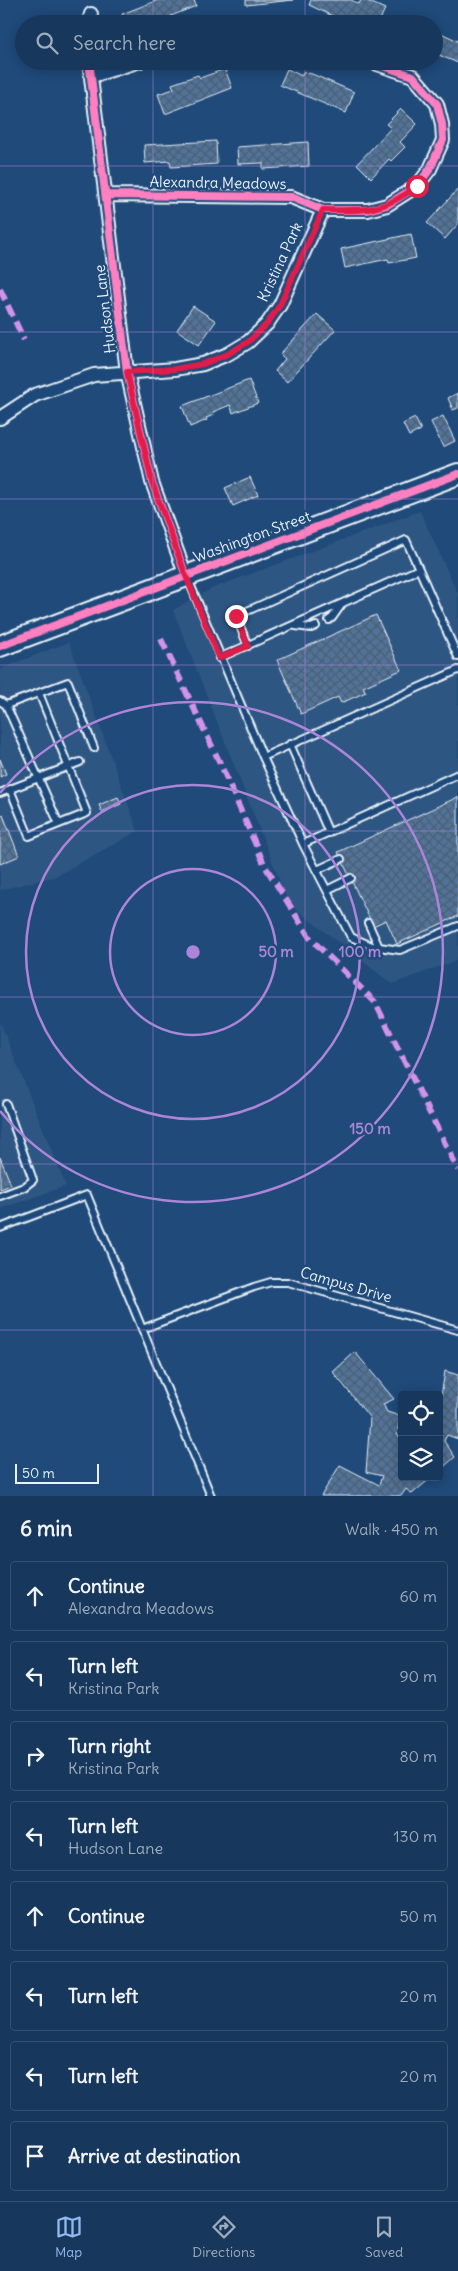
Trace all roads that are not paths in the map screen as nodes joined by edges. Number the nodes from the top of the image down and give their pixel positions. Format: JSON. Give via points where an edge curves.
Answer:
{"nodes":[{"id":1,"x":91,"y":70,"type":"edge"},
{"id":2,"x":111,"y":70,"type":"edge"},
{"id":3,"x":395,"y":70,"type":"edge"},
{"id":4,"x":92,"y":76,"type":"junction"},
{"id":5,"x":106,"y":195,"type":"junction"},
{"id":6,"x":323,"y":210,"type":"junction"},
{"id":7,"x":127,"y":372,"type":"junction"},
{"id":8,"x":0,"y":418,"type":"edge"},
{"id":9,"x":458,"y":474,"type":"edge"},
{"id":10,"x":419,"y":569,"type":"junction"},
{"id":11,"x":186,"y":576,"type":"junction"},
{"id":12,"x":342,"y":604,"type":"junction"},
{"id":13,"x":329,"y":620,"type":"dead end"},
{"id":14,"x":293,"y":625,"type":"junction"},
{"id":15,"x":316,"y":626,"type":"dead end"},
{"id":16,"x":0,"y":646,"type":"edge"},
{"id":17,"x":248,"y":646,"type":"junction"},
{"id":18,"x":458,"y":657,"type":"edge"},
{"id":19,"x":219,"y":658,"type":"junction"},
{"id":20,"x":458,"y":670,"type":"edge"},
{"id":21,"x":39,"y":693,"type":"junction"},
{"id":22,"x":3,"y":703,"type":"edge"},
{"id":23,"x":290,"y":744,"type":"junction"},
{"id":24,"x":94,"y":748,"type":"dead end"},
{"id":25,"x":262,"y":757,"type":"junction"},
{"id":26,"x":80,"y":762,"type":"dead end"},
{"id":27,"x":68,"y":766,"type":"junction"},
{"id":28,"x":458,"y":774,"type":"edge"},
{"id":29,"x":38,"y":778,"type":"junction"},
{"id":30,"x":10,"y":789,"type":"junction"},
{"id":31,"x":0,"y":793,"type":"edge"},
{"id":32,"x":59,"y":824,"type":"junction"},
{"id":33,"x":329,"y":832,"type":"junction"},
{"id":34,"x":303,"y":844,"type":"junction"},
{"id":35,"x":341,"y":859,"type":"dead end"},
{"id":36,"x":317,"y":870,"type":"junction"},
{"id":37,"x":351,"y":878,"type":"dead end"},
{"id":38,"x":327,"y":890,"type":"junction"},
{"id":39,"x":368,"y":923,"type":"dead end"},
{"id":40,"x":458,"y":926,"type":"edge"},
{"id":41,"x":379,"y":947,"type":"junction"},
{"id":42,"x":6,"y":1104,"type":"dead end"},
{"id":43,"x":0,"y":1196,"type":"edge"},
{"id":44,"x":0,"y":1228,"type":"edge"},
{"id":45,"x":142,"y":1329,"type":"junction"},
{"id":46,"x":458,"y":1330,"type":"edge"},
{"id":47,"x":211,"y":1496,"type":"edge"}],
"edges":[{"from":1,"to":4,"type":"street","name":"Hudson Lane"},
{"from":2,"to":4,"type":"street"},
{"from":3,"to":6,"type":"street","name":"Alexandra Meadows","via":[[413,76],[438,104],[443,140],[430,170],[417,186],[387,205],[368,210]]},
{"from":4,"to":5,"type":"street","name":"Hudson Lane"},
{"from":5,"to":6,"type":"street","name":"Alexandra Meadows","via":[[291,197]]},
{"from":5,"to":7,"type":"street","name":"Hudson Lane"},
{"from":6,"to":7,"type":"street","name":"Kristina Park","via":[[280,305],[267,324],[248,342],[203,364]]},
{"from":7,"to":8,"type":"street","name":"Kristina Park","via":[[94,375],[54,388]]},
{"from":7,"to":11,"type":"street","name":"Hudson Lane","via":[[152,482]]},
{"from":9,"to":11,"type":"main road","name":"Washington Street"},
{"from":10,"to":12,"type":"lane"},
{"from":10,"to":17,"type":"lane","via":[[406,540],[236,616]]},
{"from":10,"to":18,"type":"lane"},
{"from":11,"to":16,"type":"main road","name":"Washington Street"},
{"from":11,"to":19,"type":"lane"},
{"from":12,"to":13,"type":"lane"},
{"from":12,"to":14,"type":"lane"},
{"from":14,"to":15,"type":"lane"},
{"from":14,"to":17,"type":"lane"},
{"from":17,"to":19,"type":"lane"},
{"from":19,"to":25,"type":"lane"},
{"from":20,"to":23,"type":"lane"},
{"from":21,"to":22,"type":"lane"},
{"from":21,"to":24,"type":"lane","via":[[68,682]]},
{"from":21,"to":27,"type":"lane"},
{"from":22,"to":29,"type":"lane"},
{"from":23,"to":25,"type":"lane"},
{"from":23,"to":33,"type":"lane"},
{"from":25,"to":34,"type":"lane"},
{"from":26,"to":27,"type":"lane"},
{"from":27,"to":29,"type":"lane"},
{"from":27,"to":32,"type":"lane","via":[[87,813]]},
{"from":28,"to":33,"type":"lane"},
{"from":29,"to":30,"type":"lane"},
{"from":29,"to":32,"type":"lane"},
{"from":30,"to":31,"type":"lane"},
{"from":30,"to":32,"type":"lane","via":[[30,836]]},
{"from":33,"to":34,"type":"lane"},
{"from":34,"to":36,"type":"lane"},
{"from":35,"to":36,"type":"lane"},
{"from":36,"to":38,"type":"lane"},
{"from":37,"to":38,"type":"lane"},
{"from":38,"to":41,"type":"lane","via":[[351,936]]},
{"from":39,"to":41,"type":"lane"},
{"from":40,"to":41,"type":"lane","via":[[400,950]]},
{"from":42,"to":43,"type":"lane","via":[[33,1180],[24,1188]]},
{"from":44,"to":45,"type":"lane","via":[[87,1195]]},
{"from":45,"to":46,"type":"lane","name":"Campus Drive","via":[[254,1287],[288,1282]]},
{"from":45,"to":47,"type":"lane"}]}
